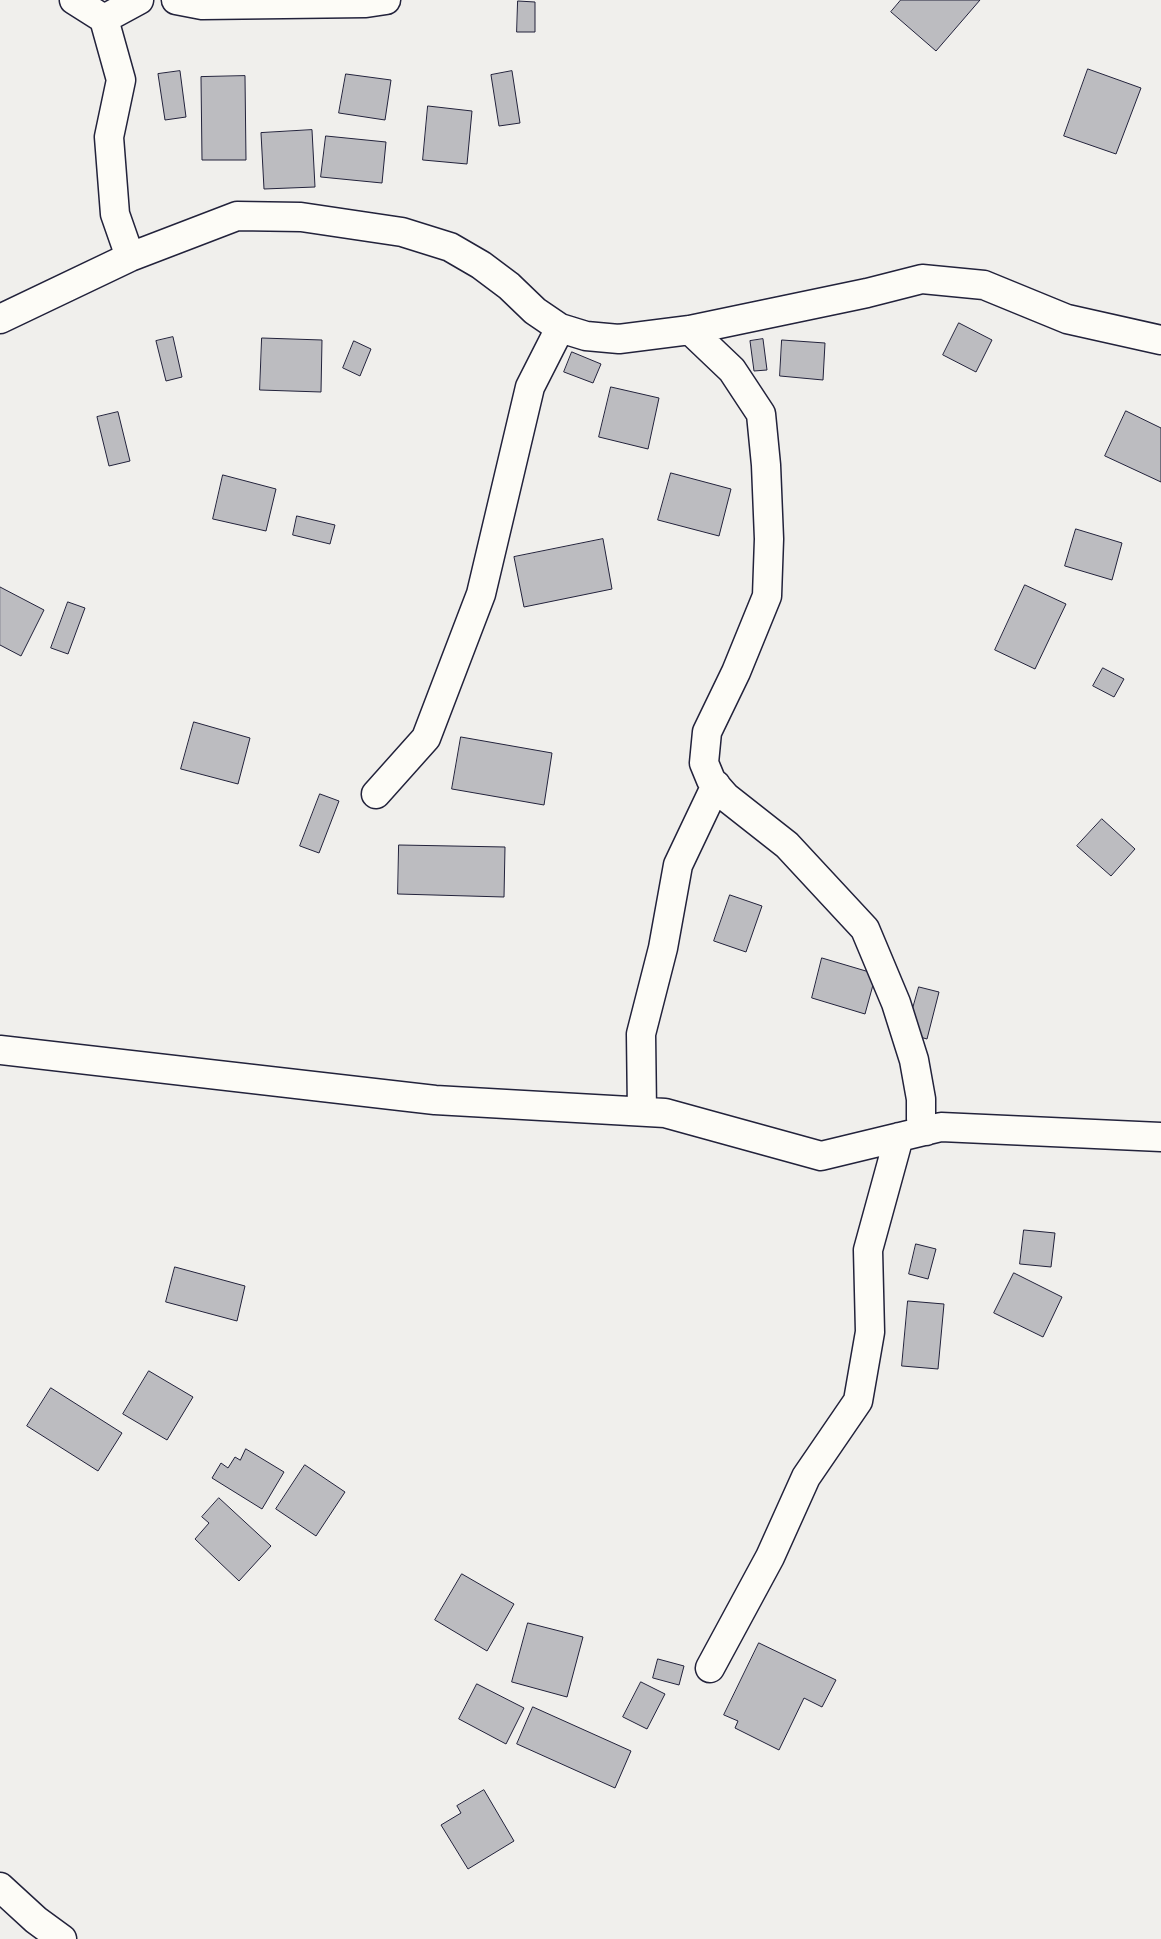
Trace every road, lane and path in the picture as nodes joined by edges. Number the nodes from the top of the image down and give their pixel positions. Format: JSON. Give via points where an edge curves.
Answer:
{"nodes":[{"id":1,"x":74,"y":0,"type":"edge"},
{"id":2,"x":140,"y":0,"type":"edge"},
{"id":3,"x":176,"y":0,"type":"edge"},
{"id":4,"x":386,"y":0,"type":"edge"},
{"id":5,"x":104,"y":19,"type":"junction"},
{"id":6,"x":130,"y":257,"type":"junction"},
{"id":7,"x":0,"y":319,"type":"edge"},
{"id":8,"x":560,"y":328,"type":"junction"},
{"id":9,"x":690,"y":330,"type":"junction"},
{"id":10,"x":1161,"y":340,"type":"edge"},
{"id":11,"x":716,"y":785,"type":"junction"},
{"id":12,"x":376,"y":794,"type":"dead end"},
{"id":13,"x":0,"y":1050,"type":"edge"},
{"id":14,"x":642,"y":1112,"type":"junction"},
{"id":15,"x":926,"y":1131,"type":"junction"},
{"id":16,"x":899,"y":1137,"type":"junction"},
{"id":17,"x":1161,"y":1137,"type":"edge"},
{"id":18,"x":710,"y":1668,"type":"dead end"},
{"id":19,"x":0,"y":1886,"type":"edge"},
{"id":20,"x":62,"y":1939,"type":"edge"}],
"edges":[{"from":1,"to":5,"type":"street"},
{"from":2,"to":5,"type":"street"},
{"from":3,"to":4,"type":"street","via":[[202,5]]},
{"from":5,"to":6,"type":"street","via":[[121,80],[109,137],[115,214]]},
{"from":6,"to":7,"type":"street"},
{"from":6,"to":8,"type":"street","via":[[236,216],[301,217],[402,232],[450,247],[482,265]]},
{"from":8,"to":9,"type":"street","via":[[586,336],[618,339]]},
{"from":8,"to":12,"type":"street","via":[[530,387],[481,594],[426,738]]},
{"from":9,"to":10,"type":"street","via":[[922,279],[984,285],[1067,319]]},
{"from":9,"to":11,"type":"street","via":[[732,370],[761,414],[766,464],[767,596],[707,732],[704,763]]},
{"from":11,"to":14,"type":"street","via":[[678,865],[663,948],[642,1034]]},
{"from":11,"to":15,"type":"street","via":[[726,797],[787,845],[865,929],[896,1003],[914,1060],[921,1119]]},
{"from":13,"to":14,"type":"street","via":[[435,1100]]},
{"from":14,"to":16,"type":"street","via":[[665,1113],[821,1156]]},
{"from":15,"to":16,"type":"street"},
{"from":15,"to":17,"type":"street","via":[[941,1127]]},
{"from":16,"to":18,"type":"street","via":[[868,1250],[870,1332],[858,1401],[806,1477],[770,1557]]},
{"from":19,"to":20,"type":"street"}]}
